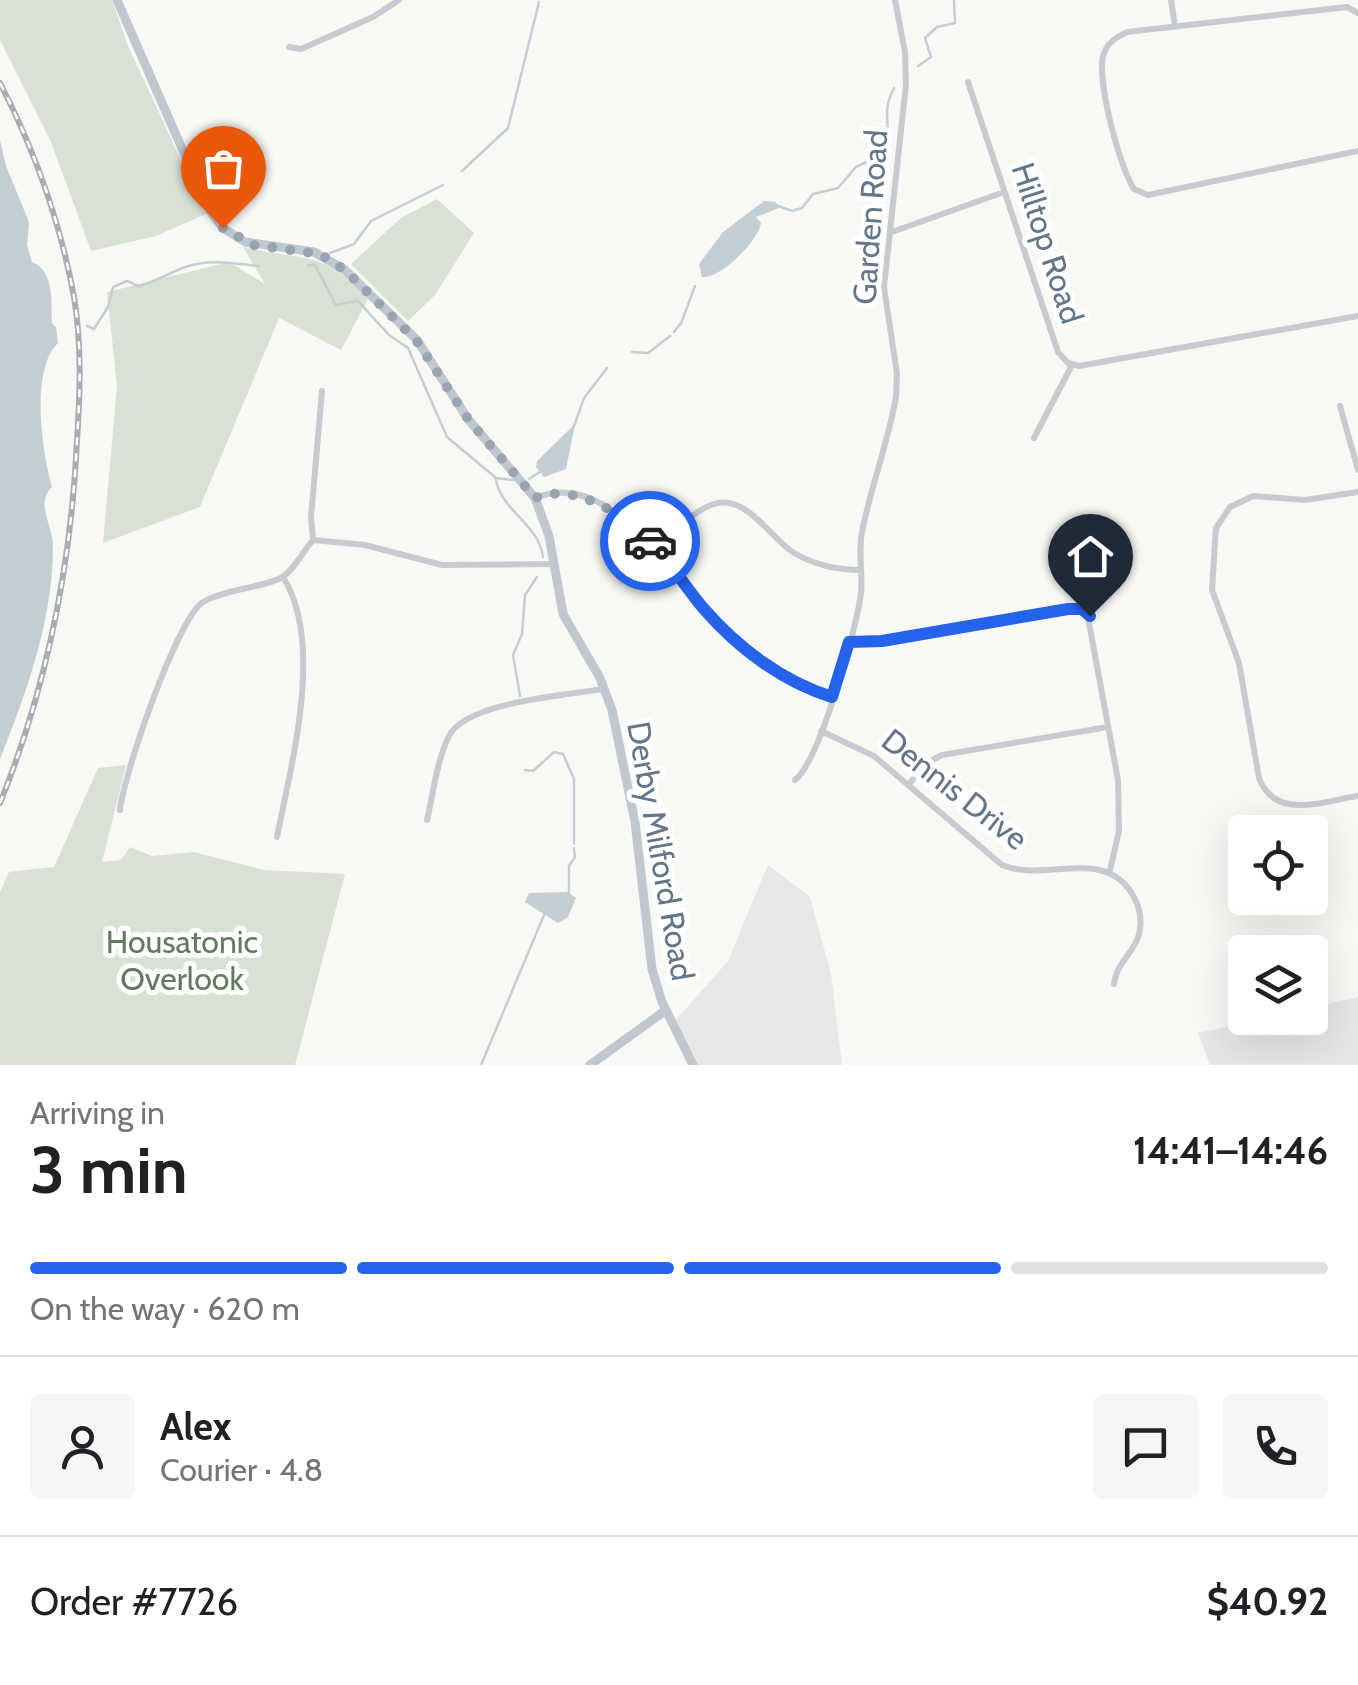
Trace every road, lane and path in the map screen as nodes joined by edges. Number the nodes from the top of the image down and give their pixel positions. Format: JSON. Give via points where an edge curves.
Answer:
{"nodes":[{"id":1,"x":117,"y":0,"type":"edge"},
{"id":2,"x":399,"y":0,"type":"edge"},
{"id":3,"x":896,"y":0,"type":"edge"},
{"id":4,"x":1172,"y":0,"type":"edge"},
{"id":5,"x":1358,"y":13,"type":"edge"},
{"id":6,"x":1174,"y":26,"type":"junction"},
{"id":7,"x":290,"y":47,"type":"dead end"},
{"id":8,"x":968,"y":82,"type":"dead end"},
{"id":9,"x":1358,"y":151,"type":"edge"},
{"id":10,"x":1004,"y":192,"type":"junction"},
{"id":11,"x":892,"y":232,"type":"junction"},
{"id":12,"x":1358,"y":316,"type":"edge"},
{"id":13,"x":1072,"y":366,"type":"junction"},
{"id":14,"x":322,"y":392,"type":"dead end"},
{"id":15,"x":1340,"y":406,"type":"dead end"},
{"id":16,"x":1034,"y":438,"type":"dead end"},
{"id":17,"x":1358,"y":470,"type":"edge"},
{"id":18,"x":1358,"y":492,"type":"edge"},
{"id":19,"x":535,"y":498,"type":"junction"},
{"id":20,"x":313,"y":540,"type":"junction"},
{"id":21,"x":656,"y":547,"type":"junction"},
{"id":22,"x":554,"y":564,"type":"junction"},
{"id":23,"x":861,"y":570,"type":"junction"},
{"id":24,"x":283,"y":577,"type":"junction"},
{"id":25,"x":849,"y":642,"type":"junction"},
{"id":26,"x":605,"y":688,"type":"junction"},
{"id":27,"x":832,"y":697,"type":"junction"},
{"id":28,"x":1108,"y":727,"type":"junction"},
{"id":29,"x":821,"y":731,"type":"junction"},
{"id":30,"x":795,"y":780,"type":"dead end"},
{"id":31,"x":909,"y":784,"type":"junction"},
{"id":32,"x":1358,"y":796,"type":"edge"},
{"id":33,"x":120,"y":810,"type":"dead end"},
{"id":34,"x":426,"y":820,"type":"dead end"},
{"id":35,"x":277,"y":837,"type":"dead end"},
{"id":36,"x":1110,"y":870,"type":"junction"},
{"id":37,"x":1114,"y":984,"type":"dead end"},
{"id":38,"x":666,"y":1010,"type":"junction"},
{"id":39,"x":590,"y":1065,"type":"edge"},
{"id":40,"x":693,"y":1065,"type":"edge"}],
"edges":[{"from":1,"to":19,"type":"main road","name":"Derby Milford Road","via":[[219,224],[253,245],[314,252],[345,270],[416,340],[468,419]]},
{"from":2,"to":7,"type":"street","via":[[301,49]]},
{"from":3,"to":11,"type":"street","name":"Garden Road","via":[[906,68]]},
{"from":4,"to":6,"type":"street"},
{"from":5,"to":6,"type":"street","via":[[1347,7]]},
{"from":6,"to":9,"type":"street","via":[[1127,32],[1104,54],[1121,164],[1134,189],[1159,196]]},
{"from":8,"to":10,"type":"street","name":"Hilltop Road"},
{"from":10,"to":11,"type":"street"},
{"from":10,"to":13,"type":"street","name":"Hilltop Road","via":[[1058,352]]},
{"from":11,"to":23,"type":"street","name":"Garden Road","via":[[884,296],[897,387],[861,536]]},
{"from":12,"to":13,"type":"street","name":"Hilltop Road"},
{"from":13,"to":16,"type":"street"},
{"from":14,"to":20,"type":"street"},
{"from":15,"to":17,"type":"street"},
{"from":18,"to":32,"type":"street","via":[[1299,500],[1260,495],[1234,504],[1216,528],[1210,578],[1238,663],[1265,792],[1293,806]]},
{"from":19,"to":21,"type":"street","via":[[558,493],[599,505]]},
{"from":19,"to":22,"type":"main road","name":"Derby Milford Road"},
{"from":20,"to":22,"type":"street","via":[[442,565]]},
{"from":20,"to":24,"type":"street"},
{"from":21,"to":23,"type":"street","via":[[704,509],[726,502],[808,560]]},
{"from":21,"to":27,"type":"street","via":[[738,643],[778,672]]},
{"from":22,"to":26,"type":"main road","name":"Derby Milford Road","via":[[563,614]]},
{"from":23,"to":25,"type":"street","name":"Garden Road"},
{"from":24,"to":33,"type":"street","via":[[217,595],[194,609],[145,724]]},
{"from":24,"to":35,"type":"street","via":[[302,630],[302,669]]},
{"from":25,"to":27,"type":"street","name":"Garden Road"},
{"from":25,"to":28,"type":"street","via":[[1082,609],[1092,622]]},
{"from":26,"to":34,"type":"street","via":[[491,709],[458,724]]},
{"from":26,"to":38,"type":"main road","name":"Derby Milford Road","via":[[635,822],[649,956]]},
{"from":27,"to":29,"type":"street","name":"Garden Road"},
{"from":28,"to":31,"type":"street","via":[[942,755]]},
{"from":28,"to":36,"type":"street","via":[[1120,810]]},
{"from":29,"to":30,"type":"street","name":"Garden Road"},
{"from":29,"to":31,"type":"street","name":"Dennis Drive","via":[[861,748]]},
{"from":31,"to":36,"type":"street","name":"Dennis Drive","via":[[1002,864],[1038,873]]},
{"from":36,"to":37,"type":"street","via":[[1132,893],[1140,920]]},
{"from":38,"to":39,"type":"main road"},
{"from":38,"to":40,"type":"main road","name":"Derby Milford Road"}]}
